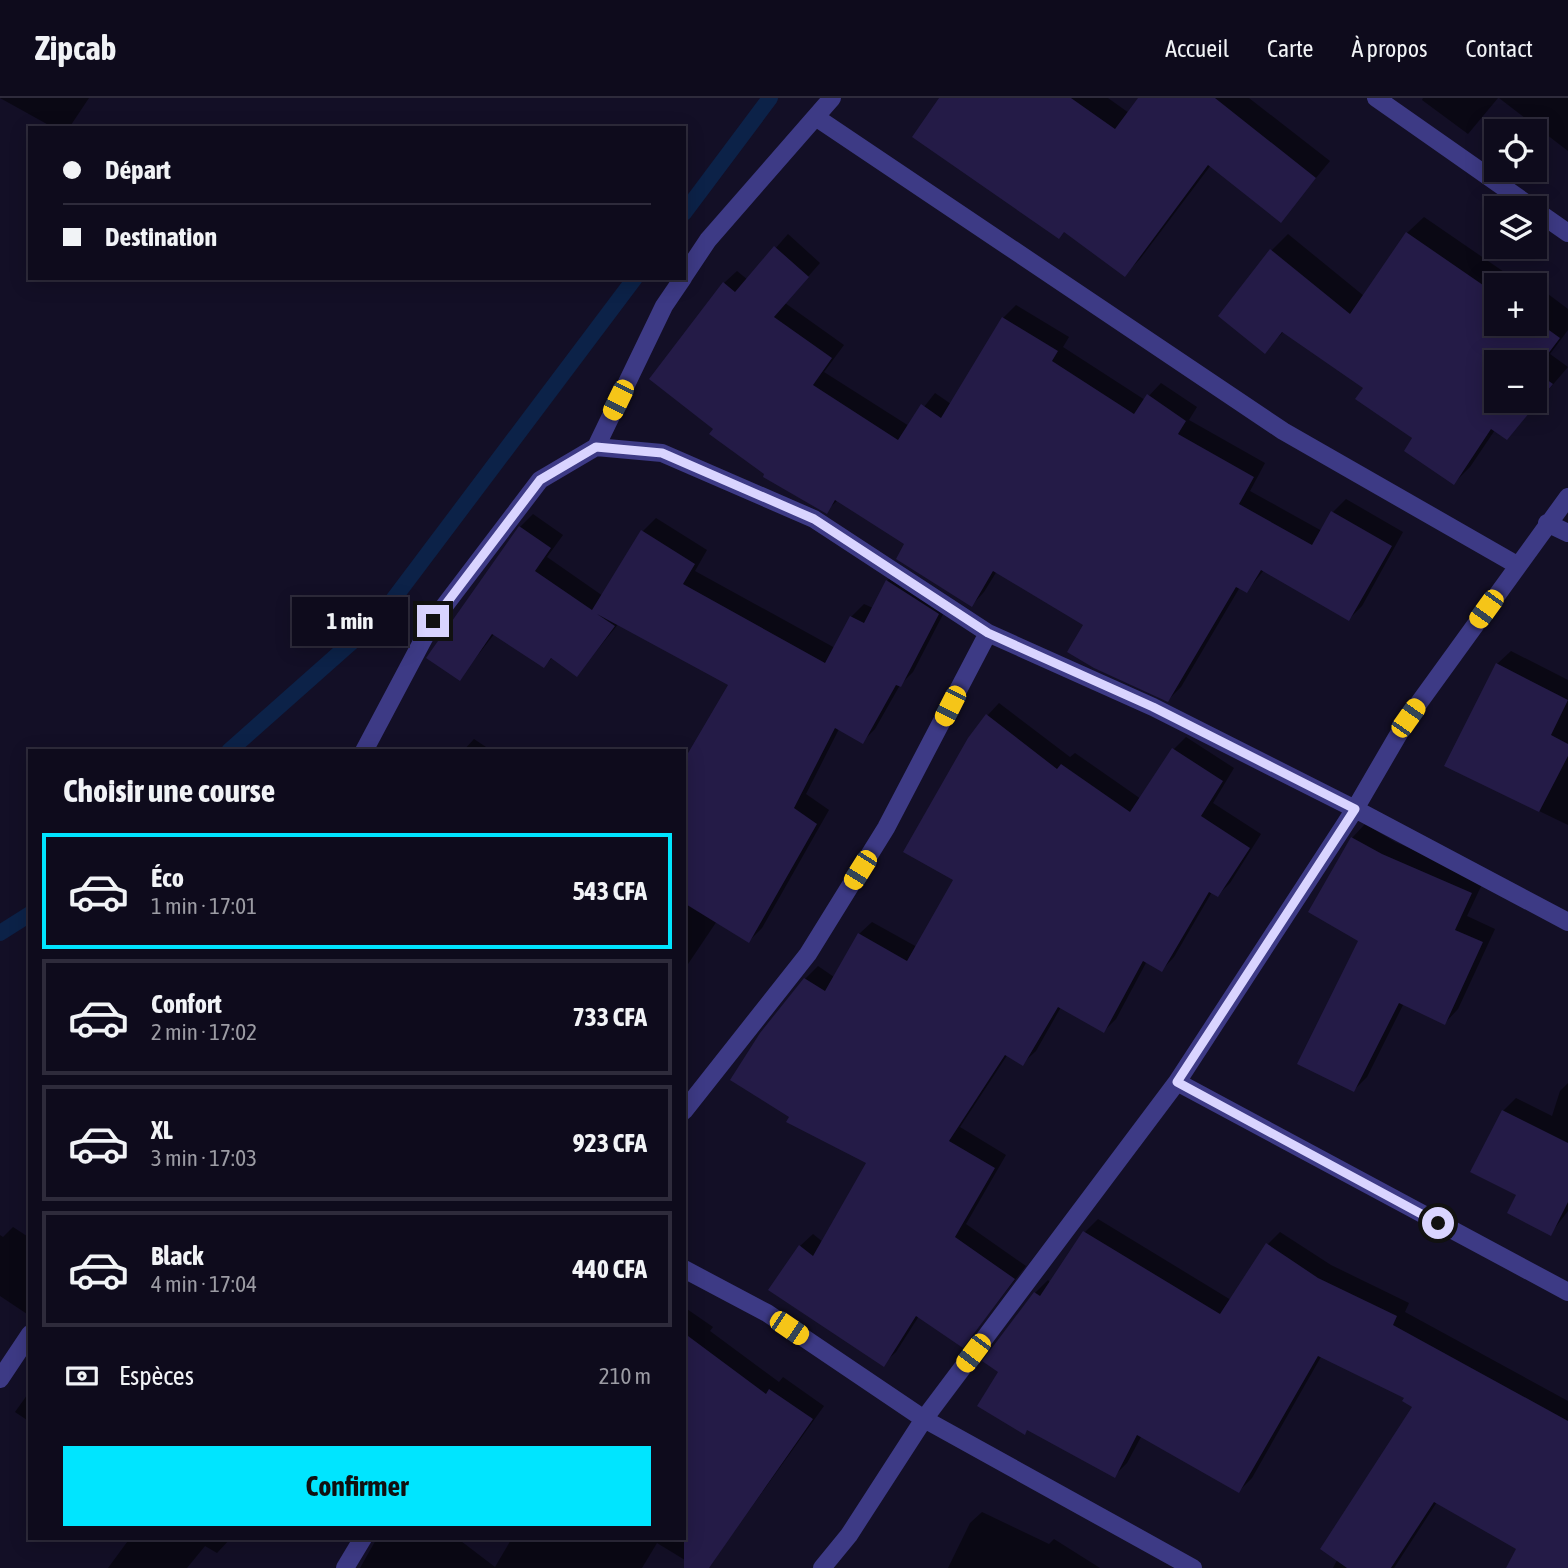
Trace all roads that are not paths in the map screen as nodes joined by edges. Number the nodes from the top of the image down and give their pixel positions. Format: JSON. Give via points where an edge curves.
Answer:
{"nodes":[{"id":1,"x":832,"y":98,"type":"edge"},
{"id":2,"x":1376,"y":98,"type":"edge"},
{"id":3,"x":817,"y":118,"type":"junction"},
{"id":4,"x":1515,"y":196,"type":"edge"},
{"id":5,"x":1547,"y":218,"type":"edge"},
{"id":6,"x":1568,"y":233,"type":"edge"},
{"id":7,"x":686,"y":273,"type":"edge"},
{"id":8,"x":681,"y":280,"type":"edge"},
{"id":9,"x":596,"y":447,"type":"junction"},
{"id":10,"x":1568,"y":496,"type":"edge"},
{"id":11,"x":1547,"y":523,"type":"junction"},
{"id":12,"x":1568,"y":533,"type":"edge"},
{"id":13,"x":1517,"y":565,"type":"junction"},
{"id":14,"x":988,"y":633,"type":"junction"},
{"id":15,"x":365,"y":749,"type":"edge"},
{"id":16,"x":1355,"y":809,"type":"junction"},
{"id":17,"x":1568,"y":922,"type":"edge"},
{"id":18,"x":1177,"y":1082,"type":"junction"},
{"id":19,"x":686,"y":1108,"type":"edge"},
{"id":20,"x":686,"y":1270,"type":"edge"},
{"id":21,"x":1568,"y":1292,"type":"edge"},
{"id":22,"x":28,"y":1337,"type":"edge"},
{"id":23,"x":0,"y":1379,"type":"edge"},
{"id":24,"x":924,"y":1419,"type":"junction"},
{"id":25,"x":362,"y":1540,"type":"edge"},
{"id":26,"x":345,"y":1568,"type":"edge"},
{"id":27,"x":822,"y":1568,"type":"edge"},
{"id":28,"x":1193,"y":1568,"type":"edge"}],
"edges":[{"from":1,"to":3,"type":"street"},
{"from":2,"to":4,"type":"street"},
{"from":3,"to":7,"type":"street","via":[[709,240]]},
{"from":3,"to":13,"type":"street","via":[[1283,431]]},
{"from":5,"to":6,"type":"street"},
{"from":8,"to":9,"type":"street"},
{"from":9,"to":14,"type":"street","via":[[662,453],[814,519]]},
{"from":9,"to":15,"type":"street","via":[[540,480],[433,621]]},
{"from":10,"to":11,"type":"street"},
{"from":11,"to":12,"type":"street"},
{"from":11,"to":13,"type":"street"},
{"from":13,"to":16,"type":"street","via":[[1408,718]]},
{"from":14,"to":16,"type":"street","via":[[1153,707]]},
{"from":14,"to":19,"type":"street","via":[[886,828],[808,954]]},
{"from":16,"to":17,"type":"street"},
{"from":16,"to":18,"type":"street"},
{"from":18,"to":21,"type":"street"},
{"from":18,"to":24,"type":"street"},
{"from":20,"to":24,"type":"street","via":[[767,1313]]},
{"from":22,"to":23,"type":"street"},
{"from":24,"to":27,"type":"street","via":[[849,1535]]},
{"from":24,"to":28,"type":"street"},
{"from":25,"to":26,"type":"street"}]}
